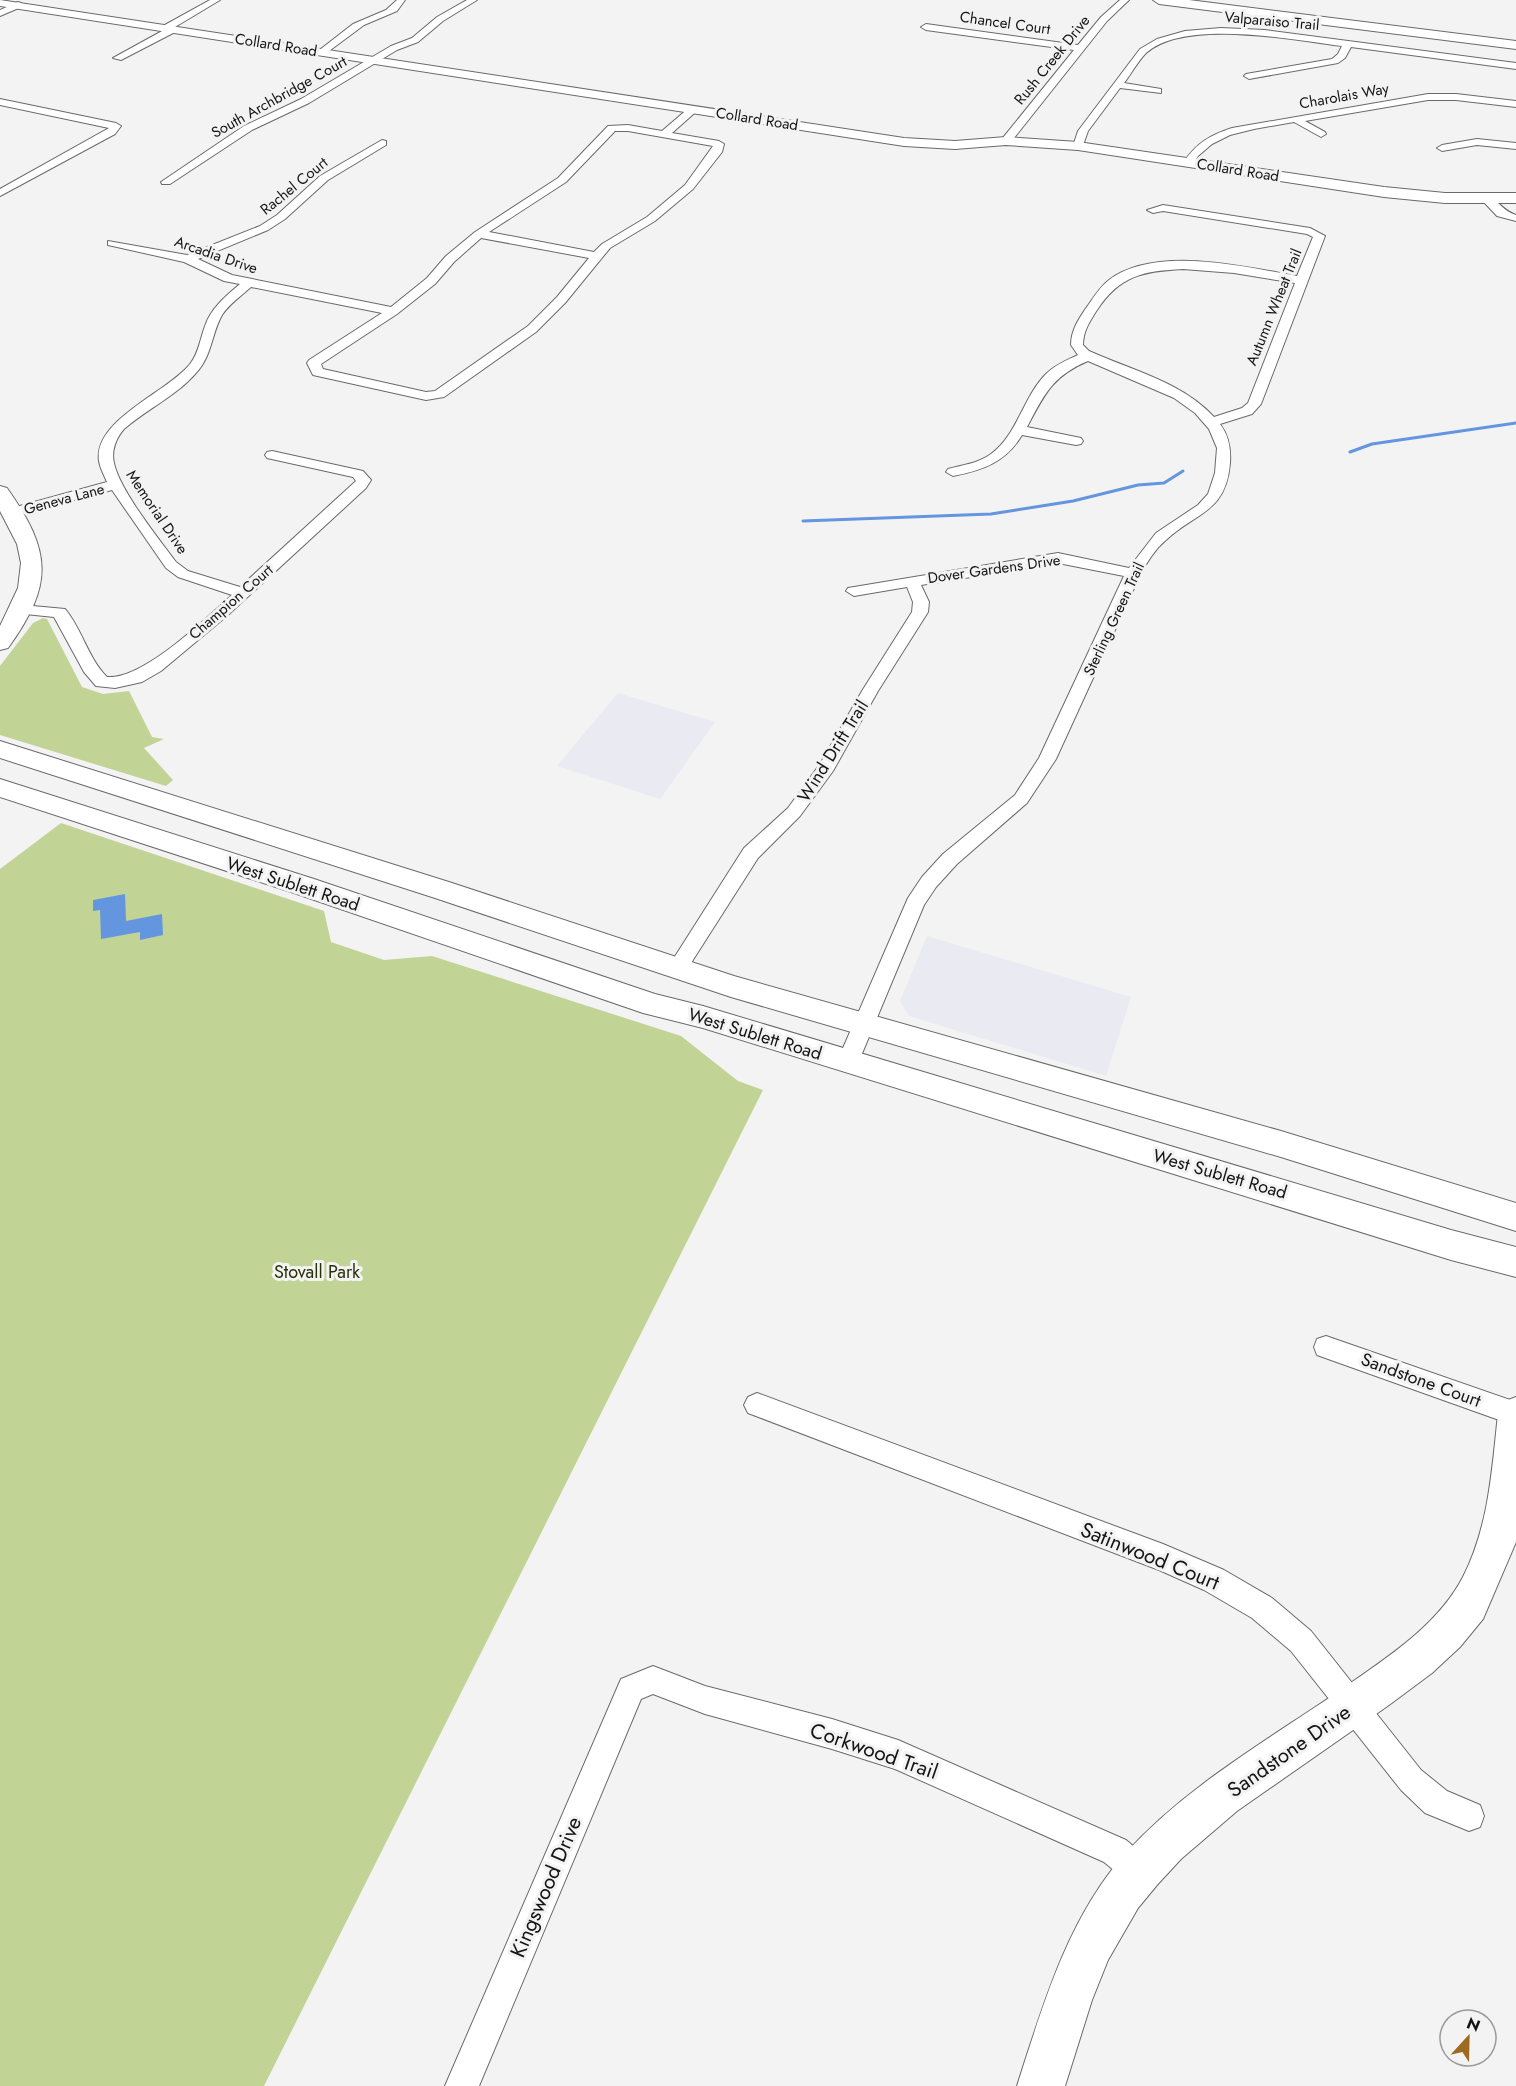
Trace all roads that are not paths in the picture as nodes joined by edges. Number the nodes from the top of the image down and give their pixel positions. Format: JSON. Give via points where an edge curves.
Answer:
{"nodes":[{"id":1,"x":216,"y":0,"type":"edge"},
{"id":2,"x":401,"y":0,"type":"edge"},
{"id":3,"x":473,"y":0,"type":"edge"},
{"id":4,"x":1125,"y":0,"type":"edge"},
{"id":5,"x":1159,"y":0,"type":"edge"},
{"id":6,"x":1222,"y":0,"type":"edge"},
{"id":7,"x":0,"y":2,"type":"edge"},
{"id":8,"x":18,"y":5,"type":"junction"},
{"id":9,"x":0,"y":13,"type":"edge"},
{"id":10,"x":1173,"y":24,"type":"dead end"},
{"id":11,"x":926,"y":27,"type":"dead end"},
{"id":12,"x":170,"y":28,"type":"junction"},
{"id":13,"x":1188,"y":33,"type":"junction"},
{"id":14,"x":1516,"y":36,"type":"edge"},
{"id":15,"x":1348,"y":44,"type":"junction"},
{"id":16,"x":1516,"y":45,"type":"edge"},
{"id":17,"x":1080,"y":48,"type":"junction"},
{"id":18,"x":322,"y":52,"type":"junction"},
{"id":19,"x":118,"y":58,"type":"dead end"},
{"id":20,"x":377,"y":60,"type":"junction"},
{"id":21,"x":1516,"y":66,"type":"edge"},
{"id":22,"x":1248,"y":76,"type":"dead end"},
{"id":23,"x":1118,"y":85,"type":"junction"},
{"id":24,"x":1158,"y":91,"type":"dead end"},
{"id":25,"x":0,"y":102,"type":"edge"},
{"id":26,"x":1516,"y":104,"type":"edge"},
{"id":27,"x":688,"y":108,"type":"junction"},
{"id":28,"x":1295,"y":119,"type":"junction"},
{"id":29,"x":660,"y":134,"type":"junction"},
{"id":30,"x":1321,"y":134,"type":"dead end"},
{"id":31,"x":1005,"y":141,"type":"junction"},
{"id":32,"x":382,"y":143,"type":"dead end"},
{"id":33,"x":1078,"y":146,"type":"junction"},
{"id":34,"x":1516,"y":146,"type":"edge"},
{"id":35,"x":1442,"y":148,"type":"dead end"},
{"id":36,"x":1189,"y":162,"type":"junction"},
{"id":37,"x":166,"y":182,"type":"dead end"},
{"id":38,"x":2,"y":191,"type":"edge"},
{"id":39,"x":1486,"y":198,"type":"junction"},
{"id":40,"x":1514,"y":200,"type":"edge"},
{"id":41,"x":1153,"y":210,"type":"dead end"},
{"id":42,"x":1516,"y":218,"type":"edge"},
{"id":43,"x":479,"y":234,"type":"junction"},
{"id":44,"x":112,"y":243,"type":"dead end"},
{"id":45,"x":597,"y":256,"type":"junction"},
{"id":46,"x":188,"y":259,"type":"junction"},
{"id":47,"x":1303,"y":281,"type":"junction"},
{"id":48,"x":249,"y":284,"type":"junction"},
{"id":49,"x":393,"y":311,"type":"junction"},
{"id":50,"x":1088,"y":356,"type":"junction"},
{"id":51,"x":1213,"y":422,"type":"junction"},
{"id":52,"x":1018,"y":430,"type":"junction"},
{"id":53,"x":1076,"y":441,"type":"dead end"},
{"id":54,"x":272,"y":455,"type":"dead end"},
{"id":55,"x":953,"y":472,"type":"dead end"},
{"id":56,"x":117,"y":484,"type":"junction"},
{"id":57,"x":0,"y":492,"type":"edge"},
{"id":58,"x":10,"y":513,"type":"junction"},
{"id":59,"x":1133,"y":573,"type":"junction"},
{"id":60,"x":912,"y":582,"type":"junction"},
{"id":61,"x":854,"y":591,"type":"dead end"},
{"id":62,"x":243,"y":593,"type":"junction"},
{"id":63,"x":22,"y":610,"type":"junction"},
{"id":64,"x":0,"y":643,"type":"edge"},
{"id":65,"x":0,"y":749,"type":"edge"},
{"id":66,"x":0,"y":788,"type":"edge"},
{"id":67,"x":677,"y":969,"type":"junction"},
{"id":68,"x":864,"y":1025,"type":"junction"},
{"id":69,"x":848,"y":1062,"type":"junction"},
{"id":70,"x":1516,"y":1217,"type":"edge"},
{"id":71,"x":1516,"y":1262,"type":"edge"},
{"id":72,"x":1326,"y":1347,"type":"dead end"},
{"id":73,"x":757,"y":1405,"type":"dead end"},
{"id":74,"x":1516,"y":1414,"type":"edge"},
{"id":75,"x":631,"y":1689,"type":"joint"},
{"id":76,"x":1354,"y":1706,"type":"junction"},
{"id":77,"x":1469,"y":1816,"type":"dead end"},
{"id":78,"x":1139,"y":1871,"type":"junction"},
{"id":79,"x":462,"y":2086,"type":"edge"},
{"id":80,"x":1041,"y":2086,"type":"edge"}],
"edges":[{"from":1,"to":12,"type":"street"},
{"from":2,"to":18,"type":"street"},
{"from":3,"to":20,"type":"street","name":"South Archbridge Court"},
{"from":4,"to":17,"type":"street","name":"Rush Creek Drive"},
{"from":5,"to":16,"type":"main road"},
{"from":6,"to":14,"type":"main road"},
{"from":7,"to":8,"type":"main road","name":"Collard Road"},
{"from":8,"to":9,"type":"street"},
{"from":8,"to":12,"type":"main road","name":"Collard Road"},
{"from":10,"to":13,"type":"street"},
{"from":11,"to":17,"type":"street","name":"Chancel Court"},
{"from":12,"to":18,"type":"main road","name":"Collard Road"},
{"from":12,"to":19,"type":"street"},
{"from":13,"to":15,"type":"street","name":"Valparaiso Trail","via":[[1242,31]]},
{"from":13,"to":23,"type":"street","name":"Valparaiso Trail","via":[[1146,48]]},
{"from":15,"to":21,"type":"street","name":"Valparaiso Trail"},
{"from":15,"to":22,"type":"street","via":[[1335,61]]},
{"from":17,"to":31,"type":"street","name":"Rush Creek Drive"},
{"from":18,"to":20,"type":"main road","name":"Collard Road"},
{"from":20,"to":27,"type":"main road","name":"Collard Road"},
{"from":20,"to":37,"type":"street","name":"South Archbridge Court","via":[[248,128]]},
{"from":23,"to":24,"type":"street"},
{"from":23,"to":33,"type":"street","name":"Valparaiso Trail","via":[[1083,130]]},
{"from":25,"to":38,"type":"street","via":[[116,126]]},
{"from":26,"to":28,"type":"street","name":"Charolais Way","via":[[1438,96]]},
{"from":27,"to":29,"type":"street"},
{"from":27,"to":31,"type":"main road","name":"Collard Road","via":[[926,144]]},
{"from":28,"to":30,"type":"street"},
{"from":28,"to":36,"type":"street","name":"Charolais Way","via":[[1220,135],[1199,148]]},
{"from":29,"to":43,"type":"street","via":[[612,128],[562,180]]},
{"from":29,"to":45,"type":"street","via":[[719,144],[718,150],[689,187]]},
{"from":31,"to":33,"type":"main road","name":"Collard Road"},
{"from":32,"to":46,"type":"street","name":"Rachel Court","via":[[324,178],[264,228]]},
{"from":33,"to":36,"type":"main road","name":"Collard Road"},
{"from":34,"to":35,"type":"street","via":[[1477,142]]},
{"from":36,"to":39,"type":"main road","name":"Collard Road","via":[[1384,192]]},
{"from":39,"to":40,"type":"main road","name":"Collard Road"},
{"from":39,"to":42,"type":"street","via":[[1501,214]]},
{"from":41,"to":47,"type":"street","name":"Autumn Wheat Trail","via":[[1163,208],[1310,231],[1319,239]]},
{"from":43,"to":45,"type":"street"},
{"from":43,"to":49,"type":"street"},
{"from":44,"to":46,"type":"street","name":"Arcadia Drive"},
{"from":45,"to":49,"type":"street","via":[[532,329],[439,394],[426,396],[318,372],[314,363]]},
{"from":46,"to":48,"type":"street","name":"Arcadia Drive"},
{"from":47,"to":50,"type":"street","via":[[1196,266],[1157,267],[1127,275],[1105,290],[1080,326],[1077,345]]},
{"from":47,"to":51,"type":"street","name":"Autumn Wheat Trail","via":[[1254,404],[1247,411]]},
{"from":48,"to":49,"type":"street","name":"Arcadia Drive"},
{"from":48,"to":56,"type":"street","name":"Memorial Drive","via":[[216,314],[207,348],[192,370],[117,428],[108,441],[106,463]]},
{"from":50,"to":51,"type":"street","name":"Sterling Green Trail","via":[[1175,394]]},
{"from":50,"to":52,"type":"street","via":[[1055,372]]},
{"from":51,"to":59,"type":"street","name":"Sterling Green Trail","via":[[1220,432],[1226,460],[1216,494],[1199,513],[1161,535]]},
{"from":52,"to":53,"type":"street"},
{"from":52,"to":55,"type":"street","via":[[1006,450],[992,461]]},
{"from":54,"to":62,"type":"street","name":"Champion Court","via":[[358,474],[364,480]]},
{"from":56,"to":58,"type":"street","name":"Geneva Lane"},
{"from":56,"to":62,"type":"street","name":"Memorial Drive","via":[[171,565],[183,574]]},
{"from":57,"to":58,"type":"main road"},
{"from":58,"to":63,"type":"main road","via":[[30,550],[32,569]]},
{"from":59,"to":60,"type":"street","name":"Dover Gardens Drive","via":[[1058,558]]},
{"from":59,"to":68,"type":"street","name":"Sterling Green Trail","via":[[1047,759],[1021,799],[929,882],[915,903]]},
{"from":60,"to":61,"type":"street","name":"Dover Gardens Drive"},
{"from":60,"to":67,"type":"street","name":"Wind Drift Trail","via":[[921,602],[920,612],[827,767],[794,812],[751,853]]},
{"from":62,"to":63,"type":"street","name":"Champion Court","via":[[155,667],[116,683],[102,682],[92,672],[59,612]]},
{"from":63,"to":64,"type":"main road"},
{"from":65,"to":67,"type":"main road"},
{"from":66,"to":69,"type":"main road","name":"West Sublett Road","via":[[653,1005]]},
{"from":67,"to":68,"type":"main road"},
{"from":68,"to":69,"type":"street","name":"Sterling Green Trail"},
{"from":68,"to":70,"type":"main road","via":[[1281,1144]]},
{"from":69,"to":71,"type":"main road","name":"West Sublett Road"},
{"from":72,"to":74,"type":"street","name":"Sandstone Court"},
{"from":73,"to":76,"type":"street","name":"Satinwood Court","via":[[1214,1580],[1262,1608],[1301,1641]]},
{"from":74,"to":76,"type":"main road","name":"Sandstone Drive","via":[[1500,1531],[1476,1592],[1457,1620],[1416,1661]]},
{"from":75,"to":78,"type":"street","name":"Corkwood Trail","via":[[653,1680],[705,1700],[898,1755],[1115,1851]]},
{"from":75,"to":79,"type":"street","name":"Kingswood Drive"},
{"from":76,"to":77,"type":"street","name":"Satinwood Court","via":[[1411,1780],[1436,1802]]},
{"from":76,"to":78,"type":"main road","name":"Sandstone Drive","via":[[1211,1805],[1170,1837]]},
{"from":78,"to":80,"type":"main road","name":"Sandstone Drive","via":[[1089,1951],[1064,2011]]}]}
